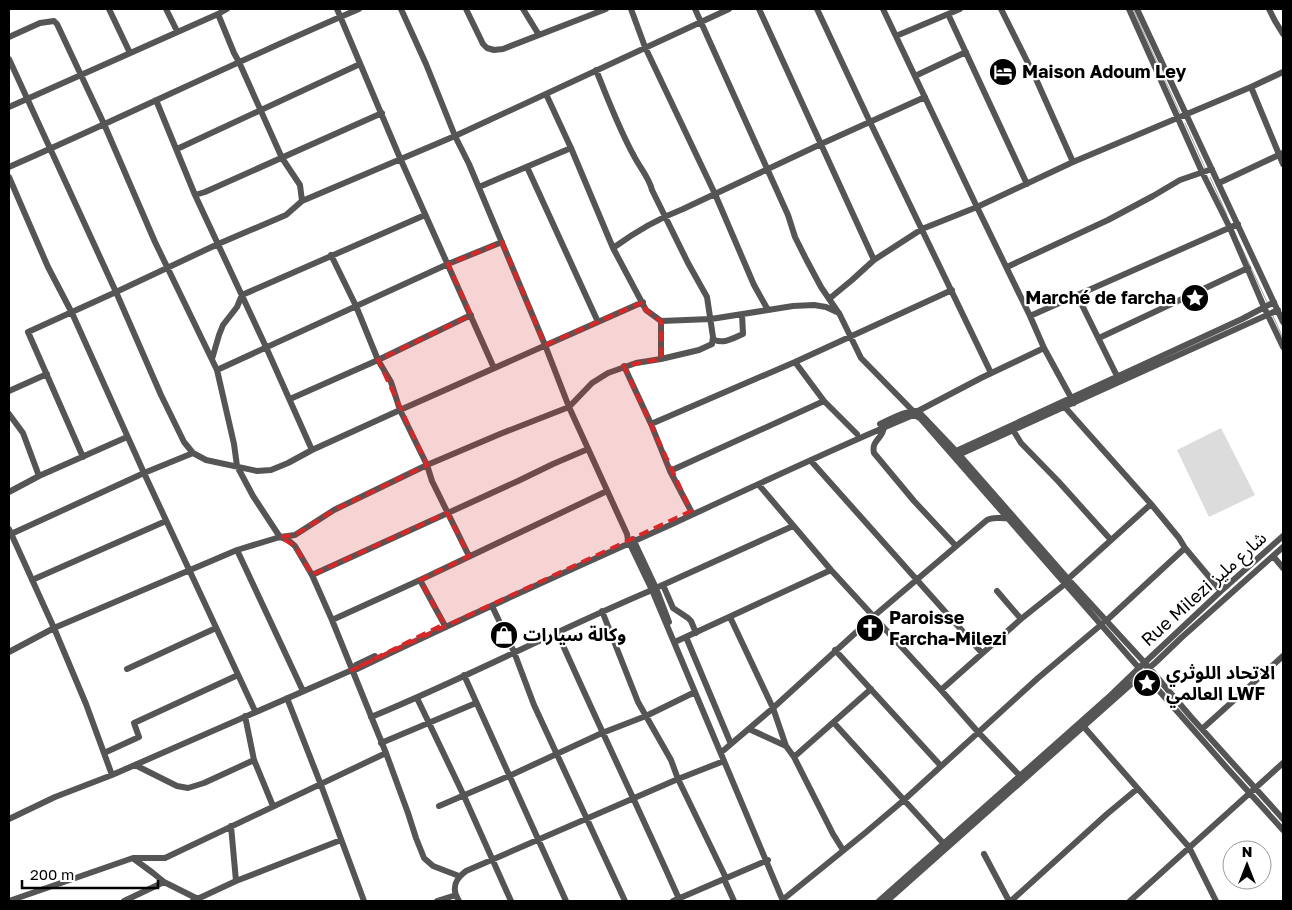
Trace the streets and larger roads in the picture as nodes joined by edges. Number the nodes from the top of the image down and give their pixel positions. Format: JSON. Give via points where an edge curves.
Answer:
{"nodes":[{"id":1,"x":109,"y":9,"type":"edge"},
{"id":2,"x":166,"y":9,"type":"edge"},
{"id":3,"x":227,"y":9,"type":"edge"},
{"id":4,"x":337,"y":9,"type":"edge"},
{"id":5,"x":359,"y":9,"type":"edge"},
{"id":6,"x":401,"y":9,"type":"edge"},
{"id":7,"x":466,"y":9,"type":"edge"},
{"id":8,"x":523,"y":9,"type":"edge"},
{"id":9,"x":606,"y":9,"type":"edge"},
{"id":10,"x":631,"y":9,"type":"edge"},
{"id":11,"x":695,"y":9,"type":"edge"},
{"id":12,"x":729,"y":9,"type":"edge"},
{"id":13,"x":759,"y":9,"type":"edge"},
{"id":14,"x":817,"y":9,"type":"edge"},
{"id":15,"x":883,"y":9,"type":"edge"},
{"id":16,"x":960,"y":9,"type":"edge"},
{"id":17,"x":1001,"y":9,"type":"edge"},
{"id":18,"x":1129,"y":9,"type":"edge"},
{"id":19,"x":1137,"y":9,"type":"edge"},
{"id":20,"x":1269,"y":9,"type":"edge"},
{"id":21,"x":218,"y":14,"type":"junction"},
{"id":22,"x":948,"y":14,"type":"junction"},
{"id":23,"x":340,"y":17,"type":"junction"},
{"id":24,"x":701,"y":22,"type":"junction"},
{"id":25,"x":177,"y":31,"type":"junction"},
{"id":26,"x":1283,"y":34,"type":"edge"},
{"id":27,"x":539,"y":35,"type":"junction"},
{"id":28,"x":896,"y":36,"type":"junction"},
{"id":29,"x":9,"y":37,"type":"edge"},
{"id":30,"x":645,"y":47,"type":"junction"},
{"id":31,"x":966,"y":52,"type":"junction"},
{"id":32,"x":130,"y":53,"type":"junction"},
{"id":33,"x":9,"y":59,"type":"edge"},
{"id":34,"x":239,"y":62,"type":"junction"},
{"id":35,"x":360,"y":64,"type":"junction"},
{"id":36,"x":596,"y":70,"type":"junction"},
{"id":37,"x":1283,"y":72,"type":"edge"},
{"id":38,"x":80,"y":75,"type":"junction"},
{"id":39,"x":915,"y":76,"type":"junction"},
{"id":40,"x":1251,"y":86,"type":"junction"},
{"id":41,"x":546,"y":94,"type":"junction"},
{"id":42,"x":925,"y":97,"type":"junction"},
{"id":43,"x":28,"y":99,"type":"junction"},
{"id":44,"x":156,"y":100,"type":"junction"},
{"id":45,"x":9,"y":107,"type":"edge"},
{"id":46,"x":260,"y":110,"type":"junction"},
{"id":47,"x":382,"y":113,"type":"junction"},
{"id":48,"x":1186,"y":114,"type":"junction"},
{"id":49,"x":1178,"y":118,"type":"junction"},
{"id":50,"x":870,"y":122,"type":"junction"},
{"id":51,"x":104,"y":124,"type":"junction"},
{"id":52,"x":455,"y":136,"type":"junction"},
{"id":53,"x":821,"y":144,"type":"junction"},
{"id":54,"x":571,"y":148,"type":"junction"},
{"id":55,"x":51,"y":149,"type":"junction"},
{"id":56,"x":177,"y":149,"type":"junction"},
{"id":57,"x":1281,"y":154,"type":"edge"},
{"id":58,"x":282,"y":158,"type":"junction"},
{"id":59,"x":400,"y":158,"type":"junction"},
{"id":60,"x":1074,"y":162,"type":"junction"},
{"id":61,"x":1283,"y":164,"type":"edge"},
{"id":62,"x":9,"y":167,"type":"edge"},
{"id":63,"x":526,"y":167,"type":"junction"},
{"id":64,"x":1212,"y":168,"type":"junction"},
{"id":65,"x":767,"y":169,"type":"junction"},
{"id":66,"x":1202,"y":172,"type":"junction"},
{"id":67,"x":9,"y":177,"type":"edge"},
{"id":68,"x":1219,"y":183,"type":"junction"},
{"id":69,"x":1027,"y":184,"type":"junction"},
{"id":70,"x":479,"y":187,"type":"junction"},
{"id":71,"x":715,"y":194,"type":"junction"},
{"id":72,"x":195,"y":195,"type":"junction"},
{"id":73,"x":302,"y":201,"type":"junction"},
{"id":74,"x":977,"y":207,"type":"junction"},
{"id":75,"x":425,"y":214,"type":"junction"},
{"id":76,"x":665,"y":216,"type":"junction"},
{"id":77,"x":1238,"y":224,"type":"junction"},
{"id":78,"x":1230,"y":228,"type":"junction"},
{"id":79,"x":922,"y":229,"type":"junction"},
{"id":80,"x":502,"y":242,"type":"junction"},
{"id":81,"x":218,"y":244,"type":"junction"},
{"id":82,"x":614,"y":248,"type":"junction"},
{"id":83,"x":331,"y":255,"type":"junction"},
{"id":84,"x":874,"y":260,"type":"junction"},
{"id":85,"x":448,"y":264,"type":"junction"},
{"id":86,"x":1007,"y":267,"type":"junction"},
{"id":87,"x":168,"y":268,"type":"junction"},
{"id":88,"x":1248,"y":268,"type":"junction"},
{"id":89,"x":952,"y":290,"type":"junction"},
{"id":90,"x":116,"y":292,"type":"junction"},
{"id":91,"x":242,"y":295,"type":"junction"},
{"id":92,"x":1078,"y":295,"type":"junction"},
{"id":93,"x":830,"y":299,"type":"junction"},
{"id":94,"x":643,"y":302,"type":"junction"},
{"id":95,"x":1274,"y":302,"type":"junction"},
{"id":96,"x":356,"y":306,"type":"junction"},
{"id":97,"x":1264,"y":307,"type":"junction"},
{"id":98,"x":768,"y":310,"type":"junction"},
{"id":99,"x":1278,"y":310,"type":"junction"},
{"id":100,"x":72,"y":312,"type":"junction"},
{"id":101,"x":838,"y":313,"type":"junction"},
{"id":102,"x":742,"y":314,"type":"junction"},
{"id":103,"x":471,"y":315,"type":"junction"},
{"id":104,"x":1268,"y":315,"type":"junction"},
{"id":105,"x":1030,"y":316,"type":"junction"},
{"id":106,"x":710,"y":319,"type":"junction"},
{"id":107,"x":661,"y":320,"type":"junction"},
{"id":108,"x":598,"y":322,"type":"junction"},
{"id":109,"x":1283,"y":322,"type":"edge"},
{"id":110,"x":851,"y":337,"type":"junction"},
{"id":111,"x":1099,"y":338,"type":"junction"},
{"id":112,"x":713,"y":339,"type":"junction"},
{"id":113,"x":545,"y":345,"type":"junction"},
{"id":114,"x":266,"y":347,"type":"junction"},
{"id":115,"x":1283,"y":347,"type":"edge"},
{"id":116,"x":1044,"y":348,"type":"junction"},
{"id":117,"x":212,"y":359,"type":"junction"},
{"id":118,"x":661,"y":359,"type":"junction"},
{"id":119,"x":378,"y":360,"type":"junction"},
{"id":120,"x":795,"y":362,"type":"junction"},
{"id":121,"x":624,"y":366,"type":"junction"},
{"id":122,"x":494,"y":368,"type":"junction"},
{"id":123,"x":217,"y":370,"type":"junction"},
{"id":124,"x":991,"y":373,"type":"junction"},
{"id":125,"x":47,"y":374,"type":"junction"},
{"id":126,"x":1117,"y":376,"type":"junction"},
{"id":127,"x":9,"y":391,"type":"edge"},
{"id":128,"x":290,"y":400,"type":"junction"},
{"id":129,"x":1072,"y":400,"type":"junction"},
{"id":130,"x":824,"y":401,"type":"junction"},
{"id":131,"x":1063,"y":404,"type":"junction"},
{"id":132,"x":569,"y":407,"type":"junction"},
{"id":133,"x":400,"y":410,"type":"junction"},
{"id":134,"x":916,"y":411,"type":"junction"},
{"id":135,"x":9,"y":414,"type":"edge"},
{"id":136,"x":651,"y":424,"type":"junction"},
{"id":137,"x":884,"y":427,"type":"junction"},
{"id":138,"x":1013,"y":430,"type":"junction"},
{"id":139,"x":857,"y":434,"type":"junction"},
{"id":140,"x":127,"y":437,"type":"junction"},
{"id":141,"x":588,"y":449,"type":"junction"},
{"id":142,"x":312,"y":450,"type":"junction"},
{"id":143,"x":193,"y":453,"type":"junction"},
{"id":144,"x":955,"y":454,"type":"junction"},
{"id":145,"x":83,"y":457,"type":"junction"},
{"id":146,"x":811,"y":461,"type":"junction"},
{"id":147,"x":427,"y":465,"type":"junction"},
{"id":148,"x":237,"y":466,"type":"junction"},
{"id":149,"x":670,"y":471,"type":"junction"},
{"id":150,"x":144,"y":474,"type":"junction"},
{"id":151,"x":39,"y":476,"type":"junction"},
{"id":152,"x":759,"y":485,"type":"junction"},
{"id":153,"x":607,"y":491,"type":"junction"},
{"id":154,"x":9,"y":492,"type":"edge"},
{"id":155,"x":1151,"y":504,"type":"junction"},
{"id":156,"x":691,"y":511,"type":"junction"},
{"id":157,"x":447,"y":513,"type":"junction"},
{"id":158,"x":1008,"y":518,"type":"junction"},
{"id":159,"x":166,"y":521,"type":"junction"},
{"id":160,"x":793,"y":526,"type":"junction"},
{"id":161,"x":10,"y":531,"type":"edge"},
{"id":162,"x":1283,"y":536,"type":"edge"},
{"id":163,"x":280,"y":537,"type":"junction"},
{"id":164,"x":630,"y":539,"type":"junction"},
{"id":165,"x":1111,"y":540,"type":"junction"},
{"id":166,"x":956,"y":546,"type":"junction"},
{"id":167,"x":1283,"y":547,"type":"edge"},
{"id":168,"x":1184,"y":548,"type":"junction"},
{"id":169,"x":237,"y":550,"type":"junction"},
{"id":170,"x":469,"y":556,"type":"junction"},
{"id":171,"x":1272,"y":556,"type":"junction"},
{"id":172,"x":1283,"y":568,"type":"edge"},
{"id":173,"x":831,"y":570,"type":"junction"},
{"id":174,"x":189,"y":571,"type":"junction"},
{"id":175,"x":312,"y":575,"type":"junction"},
{"id":176,"x":917,"y":579,"type":"junction"},
{"id":177,"x":32,"y":580,"type":"junction"},
{"id":178,"x":420,"y":580,"type":"junction"},
{"id":179,"x":1067,"y":582,"type":"junction"},
{"id":180,"x":657,"y":588,"type":"junction"},
{"id":181,"x":997,"y":591,"type":"dead end"},
{"id":182,"x":1221,"y":591,"type":"junction"},
{"id":183,"x":492,"y":606,"type":"junction"},
{"id":184,"x":602,"y":611,"type":"junction"},
{"id":185,"x":874,"y":616,"type":"junction"},
{"id":186,"x":730,"y":617,"type":"junction"},
{"id":187,"x":1021,"y":619,"type":"junction"},
{"id":188,"x":332,"y":620,"type":"junction"},
{"id":189,"x":1105,"y":622,"type":"junction"},
{"id":190,"x":444,"y":624,"type":"junction"},
{"id":191,"x":54,"y":628,"type":"junction"},
{"id":192,"x":216,"y":628,"type":"junction"},
{"id":193,"x":557,"y":632,"type":"junction"},
{"id":194,"x":696,"y":633,"type":"junction"},
{"id":195,"x":686,"y":637,"type":"junction"},
{"id":196,"x":677,"y":641,"type":"junction"},
{"id":197,"x":835,"y":650,"type":"junction"},
{"id":198,"x":9,"y":652,"type":"edge"},
{"id":199,"x":514,"y":652,"type":"junction"},
{"id":200,"x":982,"y":653,"type":"junction"},
{"id":201,"x":1283,"y":656,"type":"edge"},
{"id":202,"x":1144,"y":668,"type":"junction"},
{"id":203,"x":127,"y":669,"type":"dead end"},
{"id":204,"x":352,"y":670,"type":"junction"},
{"id":205,"x":238,"y":675,"type":"junction"},
{"id":206,"x":464,"y":675,"type":"junction"},
{"id":207,"x":871,"y":689,"type":"junction"},
{"id":208,"x":941,"y":690,"type":"junction"},
{"id":209,"x":302,"y":691,"type":"junction"},
{"id":210,"x":695,"y":692,"type":"junction"},
{"id":211,"x":287,"y":698,"type":"junction"},
{"id":212,"x":417,"y":698,"type":"junction"},
{"id":213,"x":476,"y":703,"type":"junction"},
{"id":214,"x":774,"y":708,"type":"junction"},
{"id":215,"x":256,"y":711,"type":"junction"},
{"id":216,"x":245,"y":716,"type":"junction"},
{"id":217,"x":646,"y":716,"type":"junction"},
{"id":218,"x":371,"y":717,"type":"junction"},
{"id":219,"x":834,"y":722,"type":"junction"},
{"id":220,"x":429,"y":723,"type":"junction"},
{"id":221,"x":1084,"y":727,"type":"junction"},
{"id":222,"x":749,"y":729,"type":"junction"},
{"id":223,"x":1202,"y":729,"type":"junction"},
{"id":224,"x":978,"y":732,"type":"junction"},
{"id":225,"x":602,"y":733,"type":"junction"},
{"id":226,"x":381,"y":743,"type":"junction"},
{"id":227,"x":731,"y":744,"type":"junction"},
{"id":228,"x":786,"y":746,"type":"junction"},
{"id":229,"x":724,"y":750,"type":"junction"},
{"id":230,"x":104,"y":753,"type":"junction"},
{"id":231,"x":386,"y":753,"type":"junction"},
{"id":232,"x":558,"y":754,"type":"junction"},
{"id":233,"x":794,"y":757,"type":"junction"},
{"id":234,"x":254,"y":760,"type":"junction"},
{"id":235,"x":724,"y":761,"type":"junction"},
{"id":236,"x":1283,"y":763,"type":"edge"},
{"id":237,"x":135,"y":764,"type":"junction"},
{"id":238,"x":942,"y":766,"type":"junction"},
{"id":239,"x":112,"y":775,"type":"junction"},
{"id":240,"x":509,"y":776,"type":"junction"},
{"id":241,"x":1020,"y":776,"type":"junction"},
{"id":242,"x":678,"y":779,"type":"junction"},
{"id":243,"x":321,"y":784,"type":"junction"},
{"id":244,"x":1137,"y":788,"type":"junction"},
{"id":245,"x":1252,"y":791,"type":"junction"},
{"id":246,"x":464,"y":796,"type":"junction"},
{"id":247,"x":633,"y":798,"type":"junction"},
{"id":248,"x":904,"y":800,"type":"junction"},
{"id":249,"x":273,"y":806,"type":"junction"},
{"id":250,"x":439,"y":806,"type":"dead end"},
{"id":251,"x":587,"y":819,"type":"junction"},
{"id":252,"x":1283,"y":819,"type":"edge"},
{"id":253,"x":9,"y":820,"type":"edge"},
{"id":254,"x":230,"y":826,"type":"junction"},
{"id":255,"x":1283,"y":830,"type":"edge"},
{"id":256,"x":341,"y":840,"type":"junction"},
{"id":257,"x":538,"y":840,"type":"junction"},
{"id":258,"x":944,"y":844,"type":"junction"},
{"id":259,"x":1189,"y":848,"type":"junction"},
{"id":260,"x":843,"y":850,"type":"junction"},
{"id":261,"x":984,"y":854,"type":"dead end"},
{"id":262,"x":133,"y":858,"type":"junction"},
{"id":263,"x":492,"y":860,"type":"junction"},
{"id":264,"x":768,"y":860,"type":"junction"},
{"id":265,"x":459,"y":876,"type":"junction"},
{"id":266,"x":725,"y":878,"type":"junction"},
{"id":267,"x":236,"y":881,"type":"junction"},
{"id":268,"x":164,"y":882,"type":"junction"},
{"id":269,"x":457,"y":898,"type":"edge"},
{"id":270,"x":196,"y":900,"type":"edge"},
{"id":271,"x":677,"y":900,"type":"edge"},
{"id":272,"x":785,"y":900,"type":"edge"},
{"id":273,"x":9,"y":901,"type":"edge"},
{"id":274,"x":124,"y":901,"type":"edge"},
{"id":275,"x":364,"y":901,"type":"edge"},
{"id":276,"x":436,"y":901,"type":"edge"},
{"id":277,"x":511,"y":901,"type":"edge"},
{"id":278,"x":566,"y":901,"type":"edge"},
{"id":279,"x":625,"y":901,"type":"edge"},
{"id":280,"x":734,"y":901,"type":"edge"},
{"id":281,"x":879,"y":901,"type":"edge"},
{"id":282,"x":887,"y":901,"type":"edge"},
{"id":283,"x":1010,"y":901,"type":"edge"},
{"id":284,"x":1130,"y":901,"type":"edge"},
{"id":285,"x":1216,"y":901,"type":"edge"}],
"edges":[{"from":1,"to":32,"type":"street"},
{"from":2,"to":25,"type":"street"},
{"from":3,"to":21,"type":"street"},
{"from":4,"to":23,"type":"street"},
{"from":5,"to":23,"type":"street"},
{"from":6,"to":52,"type":"street"},
{"from":7,"to":27,"type":"street","via":[[487,48],[503,49]]},
{"from":8,"to":27,"type":"street"},
{"from":9,"to":27,"type":"street"},
{"from":10,"to":30,"type":"street"},
{"from":11,"to":24,"type":"street"},
{"from":12,"to":24,"type":"street"},
{"from":13,"to":53,"type":"street"},
{"from":14,"to":50,"type":"street"},
{"from":15,"to":28,"type":"street"},
{"from":16,"to":22,"type":"street"},
{"from":17,"to":60,"type":"street"},
{"from":18,"to":49,"type":"street"},
{"from":19,"to":48,"type":"street"},
{"from":20,"to":26,"type":"street"},
{"from":21,"to":25,"type":"street"},
{"from":21,"to":34,"type":"street"},
{"from":22,"to":28,"type":"street"},
{"from":22,"to":31,"type":"street"},
{"from":23,"to":34,"type":"street"},
{"from":23,"to":35,"type":"street"},
{"from":24,"to":30,"type":"street"},
{"from":24,"to":65,"type":"street"},
{"from":25,"to":32,"type":"street"},
{"from":28,"to":39,"type":"street"},
{"from":29,"to":38,"type":"street","via":[[40,23],[54,21]]},
{"from":30,"to":36,"type":"street"},
{"from":30,"to":71,"type":"street"},
{"from":31,"to":39,"type":"street"},
{"from":31,"to":69,"type":"street"},
{"from":32,"to":38,"type":"street"},
{"from":33,"to":43,"type":"street"},
{"from":34,"to":44,"type":"street"},
{"from":34,"to":46,"type":"street"},
{"from":35,"to":46,"type":"street"},
{"from":35,"to":47,"type":"street"},
{"from":36,"to":41,"type":"street"},
{"from":36,"to":76,"type":"street","via":[[623,135],[650,181]]},
{"from":37,"to":40,"type":"street"},
{"from":38,"to":43,"type":"street"},
{"from":38,"to":51,"type":"street"},
{"from":39,"to":42,"type":"street"},
{"from":40,"to":48,"type":"street"},
{"from":40,"to":57,"type":"street"},
{"from":41,"to":52,"type":"street"},
{"from":41,"to":54,"type":"street"},
{"from":42,"to":50,"type":"street"},
{"from":42,"to":74,"type":"street"},
{"from":43,"to":45,"type":"street"},
{"from":43,"to":55,"type":"street"},
{"from":44,"to":51,"type":"street"},
{"from":44,"to":56,"type":"street"},
{"from":46,"to":56,"type":"street"},
{"from":46,"to":58,"type":"street"},
{"from":47,"to":58,"type":"street"},
{"from":47,"to":59,"type":"street"},
{"from":48,"to":49,"type":"street"},
{"from":48,"to":64,"type":"street"},
{"from":49,"to":60,"type":"street"},
{"from":49,"to":66,"type":"street"},
{"from":50,"to":53,"type":"street"},
{"from":50,"to":79,"type":"street"},
{"from":51,"to":55,"type":"street"},
{"from":51,"to":87,"type":"street"},
{"from":52,"to":59,"type":"street"},
{"from":52,"to":70,"type":"street"},
{"from":53,"to":65,"type":"street"},
{"from":53,"to":84,"type":"street"},
{"from":54,"to":63,"type":"street"},
{"from":54,"to":82,"type":"street"},
{"from":55,"to":62,"type":"street"},
{"from":55,"to":90,"type":"street"},
{"from":56,"to":72,"type":"street"},
{"from":57,"to":61,"type":"street"},
{"from":57,"to":68,"type":"street"},
{"from":58,"to":72,"type":"street"},
{"from":58,"to":73,"type":"street","via":[[300,185]]},
{"from":59,"to":73,"type":"street"},
{"from":59,"to":75,"type":"street"},
{"from":60,"to":69,"type":"street"},
{"from":63,"to":70,"type":"street"},
{"from":63,"to":108,"type":"street"},
{"from":64,"to":66,"type":"street"},
{"from":64,"to":68,"type":"street"},
{"from":65,"to":71,"type":"street"},
{"from":65,"to":93,"type":"street","via":[[795,237]]},
{"from":66,"to":78,"type":"street"},
{"from":66,"to":86,"type":"street"},
{"from":67,"to":100,"type":"street","via":[[48,267]]},
{"from":68,"to":77,"type":"street"},
{"from":69,"to":74,"type":"street"},
{"from":70,"to":80,"type":"street"},
{"from":71,"to":76,"type":"street"},
{"from":71,"to":98,"type":"street"},
{"from":72,"to":81,"type":"street"},
{"from":73,"to":81,"type":"street","via":[[286,215]]},
{"from":74,"to":79,"type":"street"},
{"from":74,"to":86,"type":"street"},
{"from":75,"to":83,"type":"street"},
{"from":75,"to":85,"type":"street"},
{"from":76,"to":82,"type":"street"},
{"from":76,"to":106,"type":"street","via":[[707,297]]},
{"from":77,"to":78,"type":"street"},
{"from":77,"to":95,"type":"street"},
{"from":78,"to":88,"type":"street"},
{"from":78,"to":92,"type":"street"},
{"from":79,"to":84,"type":"street"},
{"from":79,"to":89,"type":"street"},
{"from":80,"to":85,"type":"street"},
{"from":80,"to":113,"type":"street"},
{"from":81,"to":87,"type":"street"},
{"from":81,"to":91,"type":"street"},
{"from":82,"to":94,"type":"street"},
{"from":83,"to":91,"type":"street"},
{"from":83,"to":96,"type":"street"},
{"from":84,"to":93,"type":"street"},
{"from":85,"to":96,"type":"street"},
{"from":85,"to":103,"type":"street"},
{"from":86,"to":105,"type":"street"},
{"from":87,"to":90,"type":"street"},
{"from":87,"to":117,"type":"street"},
{"from":88,"to":97,"type":"street"},
{"from":88,"to":111,"type":"street"},
{"from":89,"to":110,"type":"street"},
{"from":89,"to":124,"type":"street"},
{"from":90,"to":100,"type":"street"},
{"from":90,"to":143,"type":"street","via":[[161,395],[184,442]]},
{"from":91,"to":114,"type":"street"},
{"from":91,"to":117,"type":"street","via":[[223,325]]},
{"from":92,"to":105,"type":"street"},
{"from":92,"to":111,"type":"street"},
{"from":93,"to":101,"type":"street"},
{"from":94,"to":107,"type":"street","via":[[646,310]]},
{"from":94,"to":108,"type":"street"},
{"from":95,"to":97,"type":"street"},
{"from":95,"to":99,"type":"street"},
{"from":96,"to":114,"type":"street"},
{"from":96,"to":119,"type":"street"},
{"from":97,"to":104,"type":"street"},
{"from":97,"to":126,"type":"street"},
{"from":98,"to":101,"type":"street","via":[[814,305]]},
{"from":98,"to":102,"type":"street"},
{"from":99,"to":104,"type":"street"},
{"from":99,"to":109,"type":"street"},
{"from":100,"to":125,"type":"street","via":[[28,332]]},
{"from":100,"to":140,"type":"street"},
{"from":101,"to":110,"type":"street"},
{"from":102,"to":106,"type":"street"},
{"from":102,"to":112,"type":"street","via":[[743,334],[724,342]]},
{"from":103,"to":119,"type":"street"},
{"from":103,"to":122,"type":"street"},
{"from":104,"to":115,"type":"street"},
{"from":104,"to":129,"type":"street"},
{"from":105,"to":116,"type":"street"},
{"from":106,"to":107,"type":"street"},
{"from":106,"to":112,"type":"street"},
{"from":107,"to":118,"type":"street"},
{"from":108,"to":113,"type":"street"},
{"from":110,"to":120,"type":"street"},
{"from":110,"to":134,"type":"street","via":[[866,364]]},
{"from":111,"to":126,"type":"street"},
{"from":112,"to":118,"type":"street","via":[[710,345],[699,350]]},
{"from":113,"to":122,"type":"street"},
{"from":113,"to":132,"type":"street"},
{"from":114,"to":123,"type":"street"},
{"from":114,"to":128,"type":"street"},
{"from":116,"to":124,"type":"street"},
{"from":116,"to":129,"type":"street"},
{"from":117,"to":123,"type":"street"},
{"from":118,"to":121,"type":"street"},
{"from":119,"to":128,"type":"street"},
{"from":119,"to":133,"type":"street","via":[[391,382]]},
{"from":120,"to":130,"type":"street"},
{"from":120,"to":136,"type":"street"},
{"from":121,"to":132,"type":"street","via":[[592,383]]},
{"from":121,"to":136,"type":"street"},
{"from":122,"to":133,"type":"street"},
{"from":123,"to":148,"type":"street"},
{"from":124,"to":134,"type":"street"},
{"from":125,"to":127,"type":"street"},
{"from":125,"to":145,"type":"street"},
{"from":126,"to":129,"type":"street"},
{"from":128,"to":142,"type":"street"},
{"from":129,"to":131,"type":"street"},
{"from":130,"to":139,"type":"street"},
{"from":130,"to":149,"type":"street"},
{"from":131,"to":138,"type":"street"},
{"from":131,"to":144,"type":"street"},
{"from":131,"to":155,"type":"street"},
{"from":132,"to":141,"type":"street"},
{"from":132,"to":147,"type":"street"},
{"from":133,"to":142,"type":"street"},
{"from":133,"to":147,"type":"street"},
{"from":134,"to":139,"type":"street"},
{"from":134,"to":144,"type":"street"},
{"from":135,"to":151,"type":"street","via":[[23,433]]},
{"from":136,"to":149,"type":"street"},
{"from":137,"to":144,"type":"street","via":[[916,416]]},
{"from":137,"to":146,"type":"street"},
{"from":137,"to":166,"type":"street","via":[[873,448],[874,454]]},
{"from":138,"to":144,"type":"street"},
{"from":138,"to":165,"type":"street","via":[[1021,443]]},
{"from":139,"to":156,"type":"street"},
{"from":140,"to":145,"type":"street"},
{"from":140,"to":150,"type":"street"},
{"from":141,"to":153,"type":"street"},
{"from":141,"to":157,"type":"street"},
{"from":142,"to":148,"type":"street","via":[[271,470],[257,471]]},
{"from":143,"to":148,"type":"street","via":[[219,464]]},
{"from":143,"to":150,"type":"street"},
{"from":144,"to":158,"type":"street"},
{"from":144,"to":179,"type":"street"},
{"from":145,"to":151,"type":"street"},
{"from":146,"to":152,"type":"street"},
{"from":146,"to":176,"type":"street"},
{"from":147,"to":157,"type":"street"},
{"from":147,"to":163,"type":"street","via":[[334,510],[295,535]]},
{"from":148,"to":163,"type":"street"},
{"from":149,"to":156,"type":"street"},
{"from":150,"to":159,"type":"street"},
{"from":150,"to":161,"type":"street"},
{"from":151,"to":154,"type":"street"},
{"from":152,"to":160,"type":"street"},
{"from":152,"to":164,"type":"street"},
{"from":153,"to":164,"type":"street"},
{"from":153,"to":170,"type":"street"},
{"from":155,"to":165,"type":"street"},
{"from":155,"to":168,"type":"street"},
{"from":156,"to":164,"type":"street"},
{"from":157,"to":170,"type":"street"},
{"from":157,"to":175,"type":"street"},
{"from":158,"to":166,"type":"street","via":[[989,518]]},
{"from":158,"to":179,"type":"street"},
{"from":159,"to":174,"type":"street"},
{"from":159,"to":177,"type":"street"},
{"from":160,"to":173,"type":"street"},
{"from":160,"to":180,"type":"street"},
{"from":161,"to":177,"type":"street"},
{"from":162,"to":182,"type":"street","name":"Rue Milezi شارع مليز"},
{"from":163,"to":169,"type":"street"},
{"from":163,"to":175,"type":"street","via":[[295,546]]},
{"from":164,"to":180,"type":"street"},
{"from":164,"to":183,"type":"street"},
{"from":164,"to":190,"type":"street"},
{"from":165,"to":179,"type":"street"},
{"from":166,"to":176,"type":"street"},
{"from":167,"to":171,"type":"street","name":"Rue Milezi شارع مليز"},
{"from":168,"to":182,"type":"street"},
{"from":168,"to":189,"type":"street"},
{"from":169,"to":174,"type":"street"},
{"from":169,"to":209,"type":"street"},
{"from":170,"to":178,"type":"street"},
{"from":171,"to":172,"type":"street"},
{"from":171,"to":202,"type":"street","name":"Rue Milezi شارع مليز"},
{"from":173,"to":185,"type":"street"},
{"from":173,"to":186,"type":"street"},
{"from":174,"to":191,"type":"street"},
{"from":174,"to":192,"type":"street"},
{"from":175,"to":188,"type":"street"},
{"from":176,"to":185,"type":"street"},
{"from":176,"to":200,"type":"street"},
{"from":177,"to":191,"type":"street"},
{"from":178,"to":188,"type":"street"},
{"from":178,"to":190,"type":"street"},
{"from":179,"to":187,"type":"street"},
{"from":179,"to":189,"type":"street"},
{"from":180,"to":184,"type":"street"},
{"from":180,"to":194,"type":"street","via":[[673,608],[688,618]]},
{"from":180,"to":196,"type":"street"},
{"from":180,"to":210,"type":"street"},
{"from":181,"to":187,"type":"street"},
{"from":182,"to":202,"type":"street","name":"Rue Milezi شارع مليز"},
{"from":183,"to":199,"type":"street"},
{"from":183,"to":204,"type":"street"},
{"from":184,"to":193,"type":"street"},
{"from":184,"to":217,"type":"street"},
{"from":185,"to":197,"type":"street"},
{"from":185,"to":208,"type":"street"},
{"from":186,"to":194,"type":"street"},
{"from":186,"to":214,"type":"street"},
{"from":187,"to":200,"type":"street"},
{"from":188,"to":204,"type":"street"},
{"from":189,"to":202,"type":"street"},
{"from":189,"to":224,"type":"street"},
{"from":190,"to":204,"type":"street","via":[[356,665]]},
{"from":191,"to":198,"type":"street"},
{"from":191,"to":230,"type":"street"},
{"from":192,"to":203,"type":"street"},
{"from":192,"to":205,"type":"street"},
{"from":193,"to":199,"type":"street"},
{"from":193,"to":225,"type":"street"},
{"from":194,"to":195,"type":"street"},
{"from":195,"to":196,"type":"street"},
{"from":195,"to":227,"type":"street"},
{"from":196,"to":229,"type":"street"},
{"from":197,"to":207,"type":"street"},
{"from":197,"to":214,"type":"street"},
{"from":199,"to":206,"type":"street"},
{"from":199,"to":232,"type":"street","via":[[534,705]]},
{"from":200,"to":208,"type":"street"},
{"from":201,"to":223,"type":"street"},
{"from":202,"to":221,"type":"street"},
{"from":202,"to":223,"type":"street","name":"Rue Milezi شارع مليز"},
{"from":202,"to":241,"type":"street"},
{"from":202,"to":245,"type":"street","name":"Rue Milezi شارع مليز"},
{"from":204,"to":209,"type":"street"},
{"from":204,"to":218,"type":"street"},
{"from":205,"to":215,"type":"street"},
{"from":205,"to":230,"type":"street","via":[[134,723],[139,737]]},
{"from":206,"to":212,"type":"street"},
{"from":206,"to":213,"type":"street"},
{"from":207,"to":219,"type":"street"},
{"from":207,"to":238,"type":"street"},
{"from":208,"to":224,"type":"street"},
{"from":209,"to":211,"type":"street"},
{"from":210,"to":217,"type":"street"},
{"from":210,"to":235,"type":"street"},
{"from":211,"to":215,"type":"street"},
{"from":211,"to":243,"type":"street"},
{"from":212,"to":218,"type":"street"},
{"from":212,"to":220,"type":"street"},
{"from":213,"to":220,"type":"street"},
{"from":213,"to":240,"type":"street"},
{"from":214,"to":222,"type":"street"},
{"from":214,"to":228,"type":"street"},
{"from":215,"to":216,"type":"street"},
{"from":216,"to":234,"type":"street"},
{"from":216,"to":237,"type":"street"},
{"from":217,"to":225,"type":"street"},
{"from":217,"to":242,"type":"street"},
{"from":218,"to":226,"type":"street"},
{"from":219,"to":233,"type":"street"},
{"from":219,"to":248,"type":"street"},
{"from":220,"to":226,"type":"street"},
{"from":220,"to":246,"type":"street"},
{"from":221,"to":244,"type":"street"},
{"from":221,"to":282,"type":"street"},
{"from":222,"to":227,"type":"street"},
{"from":222,"to":228,"type":"street"},
{"from":223,"to":245,"type":"street","name":"Rue Milezi شارع مليز"},
{"from":224,"to":238,"type":"street"},
{"from":224,"to":241,"type":"street"},
{"from":225,"to":232,"type":"street"},
{"from":225,"to":247,"type":"street"},
{"from":226,"to":231,"type":"street"},
{"from":227,"to":229,"type":"street"},
{"from":228,"to":233,"type":"street"},
{"from":229,"to":264,"type":"street"},
{"from":230,"to":239,"type":"street"},
{"from":231,"to":243,"type":"street"},
{"from":231,"to":265,"type":"street","via":[[424,858],[433,866]]},
{"from":232,"to":240,"type":"street"},
{"from":232,"to":251,"type":"street"},
{"from":233,"to":260,"type":"street"},
{"from":234,"to":237,"type":"street","via":[[188,788],[177,786]]},
{"from":234,"to":249,"type":"street"},
{"from":235,"to":242,"type":"street"},
{"from":235,"to":264,"type":"street"},
{"from":236,"to":245,"type":"street"},
{"from":237,"to":239,"type":"street"},
{"from":238,"to":248,"type":"street"},
{"from":239,"to":253,"type":"street"},
{"from":240,"to":246,"type":"street"},
{"from":240,"to":257,"type":"street"},
{"from":241,"to":258,"type":"street"},
{"from":242,"to":247,"type":"street"},
{"from":242,"to":266,"type":"street"},
{"from":243,"to":249,"type":"street"},
{"from":243,"to":256,"type":"street"},
{"from":244,"to":259,"type":"street"},
{"from":244,"to":283,"type":"street"},
{"from":245,"to":252,"type":"street","name":"Rue Milezi شارع مليز"},
{"from":245,"to":255,"type":"street","name":"Rue Milezi شارع مليز"},
{"from":245,"to":259,"type":"street"},
{"from":246,"to":250,"type":"street"},
{"from":246,"to":263,"type":"street"},
{"from":247,"to":251,"type":"street"},
{"from":247,"to":271,"type":"street"},
{"from":248,"to":258,"type":"street"},
{"from":248,"to":260,"type":"street"},
{"from":249,"to":254,"type":"street"},
{"from":251,"to":257,"type":"street"},
{"from":251,"to":279,"type":"street"},
{"from":254,"to":262,"type":"street","via":[[165,858]]},
{"from":254,"to":267,"type":"street"},
{"from":256,"to":267,"type":"street"},
{"from":256,"to":275,"type":"street"},
{"from":257,"to":263,"type":"street"},
{"from":257,"to":278,"type":"street"},
{"from":258,"to":281,"type":"street"},
{"from":259,"to":284,"type":"street"},
{"from":259,"to":285,"type":"street"},
{"from":260,"to":272,"type":"street"},
{"from":261,"to":283,"type":"street"},
{"from":262,"to":268,"type":"street"},
{"from":262,"to":273,"type":"street"},
{"from":263,"to":265,"type":"street"},
{"from":263,"to":277,"type":"street"},
{"from":264,"to":266,"type":"street"},
{"from":264,"to":272,"type":"street"},
{"from":265,"to":269,"type":"street","via":[[454,890]]},
{"from":266,"to":271,"type":"street"},
{"from":266,"to":280,"type":"street"},
{"from":267,"to":270,"type":"street"},
{"from":268,"to":270,"type":"street"},
{"from":268,"to":274,"type":"street"},
{"from":269,"to":276,"type":"street"}]}
